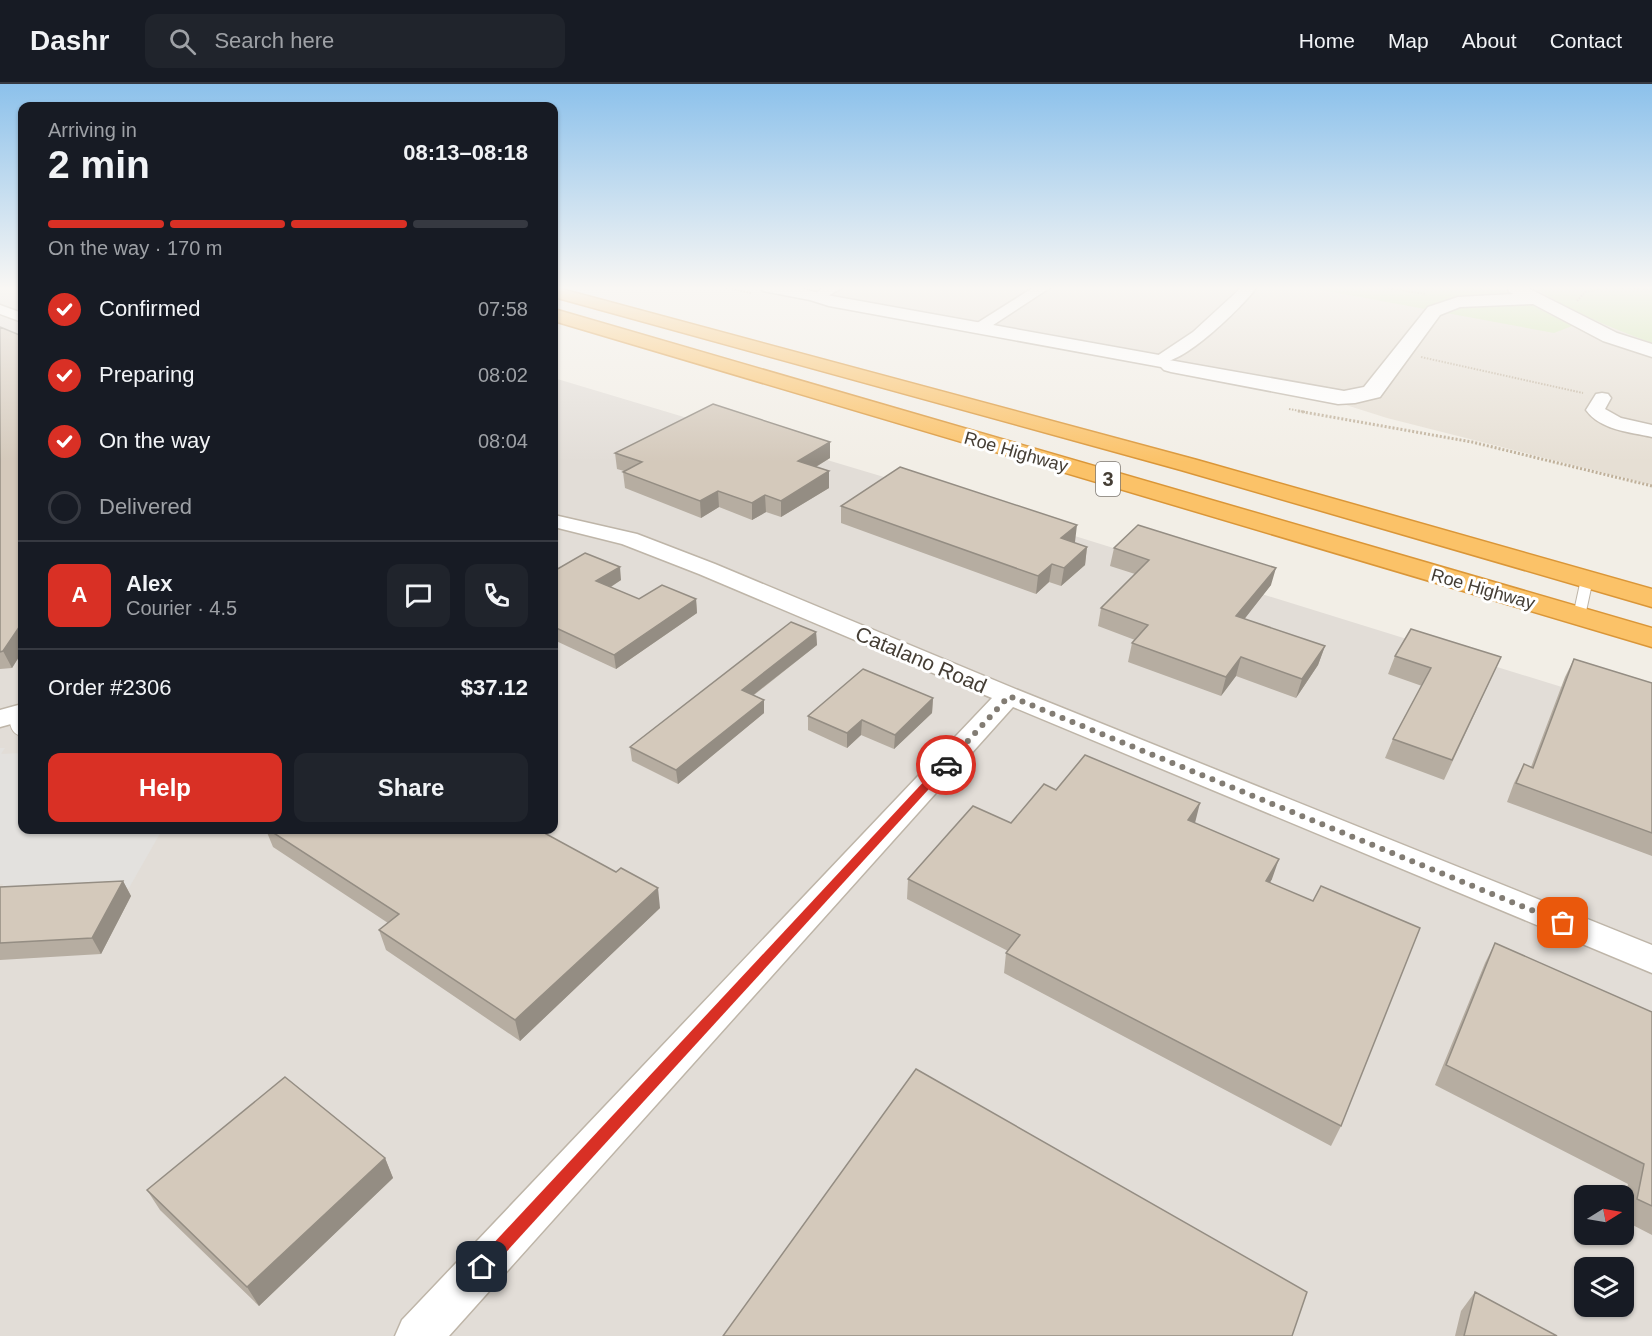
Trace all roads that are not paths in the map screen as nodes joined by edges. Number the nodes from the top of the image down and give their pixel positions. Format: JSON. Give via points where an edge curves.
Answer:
{"nodes":[{"id":1,"x":614,"y":345,"type":"edge"},
{"id":2,"x":658,"y":345,"type":"edge"},
{"id":3,"x":752,"y":345,"type":"edge"},
{"id":4,"x":784,"y":345,"type":"edge"},
{"id":5,"x":1073,"y":345,"type":"edge"},
{"id":6,"x":1187,"y":345,"type":"edge"},
{"id":7,"x":1408,"y":345,"type":"edge"},
{"id":8,"x":1635,"y":345,"type":"edge"},
{"id":9,"x":1652,"y":351,"type":"edge"},
{"id":10,"x":1169,"y":361,"type":"junction"},
{"id":11,"x":932,"y":394,"type":"junction"},
{"id":12,"x":1602,"y":398,"type":"road end"},
{"id":13,"x":850,"y":402,"type":"junction"},
{"id":14,"x":1652,"y":432,"type":"edge"},
{"id":15,"x":558,"y":522,"type":"edge"},
{"id":16,"x":1587,"y":579,"type":"junction"},
{"id":17,"x":1652,"y":598,"type":"edge"},
{"id":18,"x":1579,"y":616,"type":"junction"},
{"id":19,"x":1652,"y":638,"type":"edge"},
{"id":20,"x":1009,"y":696,"type":"junction"},
{"id":21,"x":1652,"y":959,"type":"edge"},
{"id":22,"x":418,"y":1336,"type":"edge"}],
"edges":[{"from":1,"to":13,"type":"highway"},
{"from":2,"to":13,"type":"highway","name":"Roe Highway","number":"3"},
{"from":3,"to":11,"type":"highway","name":"Roe Highway","number":"3"},
{"from":4,"to":11,"type":"highway"},
{"from":5,"to":10,"type":"street"},
{"from":6,"to":10,"type":"street"},
{"from":7,"to":10,"type":"street","via":[[1372,392],[1361,397],[1326,396]]},
{"from":8,"to":9,"type":"street"},
{"from":11,"to":16,"type":"highway","name":"Roe Highway","number":"3"},
{"from":12,"to":14,"type":"street","via":[[1595,410],[1602,417]]},
{"from":13,"to":18,"type":"highway","name":"Roe Highway","number":"3"},
{"from":15,"to":20,"type":"street","name":"Catalano Road","via":[[640,543]]},
{"from":16,"to":17,"type":"highway","name":"Roe Highway","number":"3"},
{"from":16,"to":18,"type":"lane"},
{"from":18,"to":19,"type":"highway","name":"Roe Highway","number":"3"},
{"from":20,"to":21,"type":"street","name":"Catalano Road"},
{"from":20,"to":22,"type":"street"}]}
